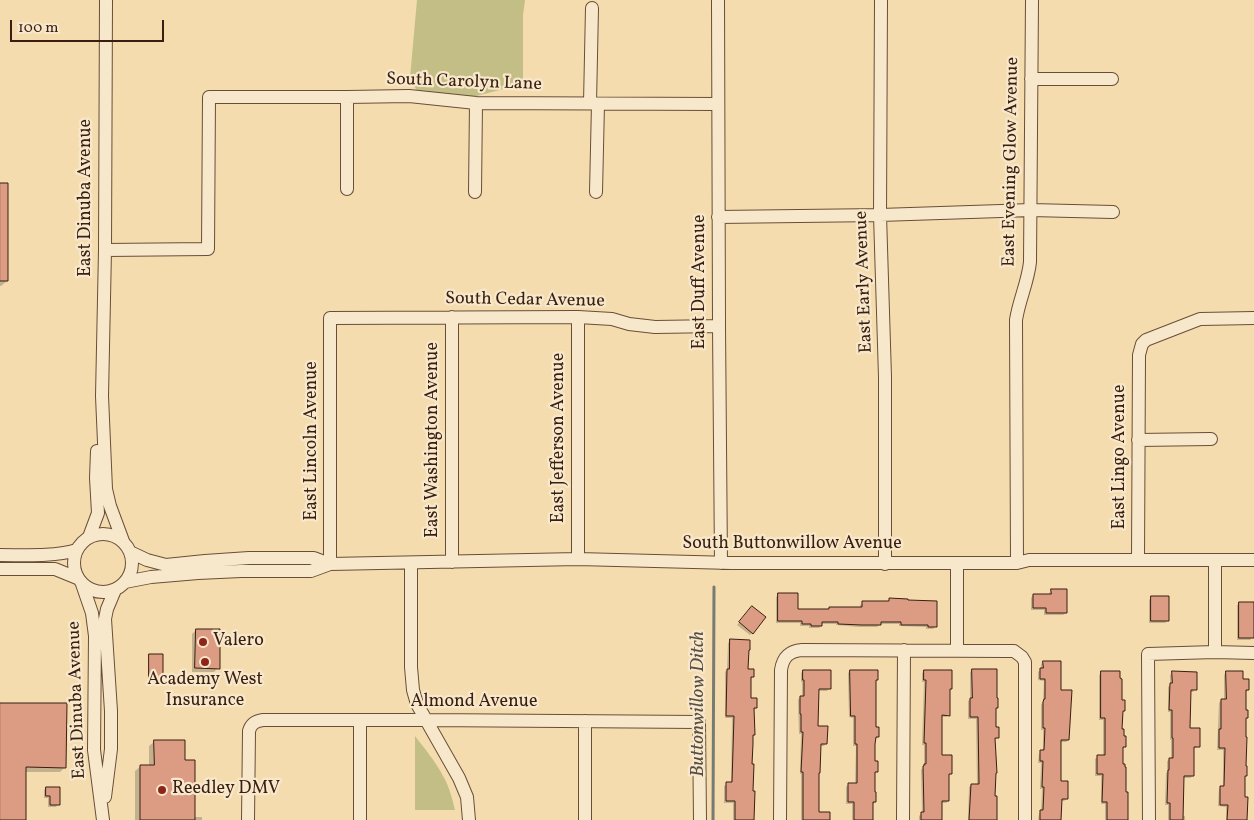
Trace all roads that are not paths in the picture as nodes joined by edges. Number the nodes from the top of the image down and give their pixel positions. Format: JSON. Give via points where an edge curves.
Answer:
{"nodes":[{"id":1,"x":106,"y":0,"type":"edge"},
{"id":2,"x":718,"y":0,"type":"edge"},
{"id":3,"x":881,"y":0,"type":"edge"},
{"id":4,"x":1032,"y":0,"type":"edge"},
{"id":5,"x":592,"y":8,"type":"dead end"},
{"id":6,"x":1032,"y":79,"type":"junction"},
{"id":7,"x":1112,"y":79,"type":"dead end"},
{"id":8,"x":347,"y":97,"type":"junction"},
{"id":9,"x":476,"y":102,"type":"junction"},
{"id":10,"x":594,"y":104,"type":"junction"},
{"id":11,"x":718,"y":104,"type":"junction"},
{"id":12,"x":347,"y":190,"type":"dead end"},
{"id":13,"x":475,"y":192,"type":"dead end"},
{"id":14,"x":596,"y":192,"type":"dead end"},
{"id":15,"x":1031,"y":210,"type":"junction"},
{"id":16,"x":1113,"y":212,"type":"dead end"},
{"id":17,"x":880,"y":215,"type":"junction"},
{"id":18,"x":718,"y":216,"type":"junction"},
{"id":19,"x":105,"y":250,"type":"junction"},
{"id":20,"x":452,"y":317,"type":"junction"},
{"id":21,"x":578,"y":317,"type":"junction"},
{"id":22,"x":330,"y":318,"type":"joint"},
{"id":23,"x":1254,"y":318,"type":"edge"},
{"id":24,"x":719,"y":326,"type":"junction"},
{"id":25,"x":102,"y":396,"type":"junction"},
{"id":26,"x":1211,"y":439,"type":"dead end"},
{"id":27,"x":1138,"y":440,"type":"junction"},
{"id":28,"x":89,"y":537,"type":"junction"},
{"id":29,"x":123,"y":541,"type":"junction"},
{"id":30,"x":77,"y":550,"type":"junction"},
{"id":31,"x":130,"y":552,"type":"junction"},
{"id":32,"x":0,"y":555,"type":"edge"},
{"id":33,"x":578,"y":559,"type":"junction"},
{"id":34,"x":1138,"y":559,"type":"junction"},
{"id":35,"x":1215,"y":560,"type":"junction"},
{"id":36,"x":1254,"y":560,"type":"edge"},
{"id":37,"x":452,"y":562,"type":"junction"},
{"id":38,"x":411,"y":563,"type":"junction"},
{"id":39,"x":721,"y":563,"type":"junction"},
{"id":40,"x":1017,"y":563,"type":"junction"},
{"id":41,"x":330,"y":564,"type":"junction"},
{"id":42,"x":885,"y":564,"type":"junction"},
{"id":43,"x":957,"y":564,"type":"junction"},
{"id":44,"x":0,"y":570,"type":"edge"},
{"id":45,"x":80,"y":581,"type":"junction"},
{"id":46,"x":120,"y":586,"type":"junction"},
{"id":47,"x":904,"y":650,"type":"junction"},
{"id":48,"x":957,"y":650,"type":"junction"},
{"id":49,"x":1215,"y":652,"type":"junction"},
{"id":50,"x":1254,"y":653,"type":"edge"},
{"id":51,"x":426,"y":720,"type":"junction"},
{"id":52,"x":360,"y":721,"type":"junction"},
{"id":53,"x":585,"y":721,"type":"junction"},
{"id":54,"x":103,"y":817,"type":"edge"},
{"id":55,"x":248,"y":820,"type":"edge"},
{"id":56,"x":360,"y":820,"type":"edge"},
{"id":57,"x":469,"y":820,"type":"edge"},
{"id":58,"x":585,"y":820,"type":"edge"},
{"id":59,"x":700,"y":820,"type":"edge"},
{"id":60,"x":780,"y":820,"type":"edge"},
{"id":61,"x":903,"y":820,"type":"edge"},
{"id":62,"x":1025,"y":820,"type":"edge"},
{"id":63,"x":1150,"y":820,"type":"edge"}],
"edges":[{"from":1,"to":19,"type":"street","name":"East Dinuba Avenue"},
{"from":2,"to":11,"type":"street","name":"East Duff Avenue"},
{"from":3,"to":17,"type":"street","name":"East Early Avenue"},
{"from":4,"to":6,"type":"street","name":"East Evening Glow Avenue"},
{"from":5,"to":10,"type":"street"},
{"from":6,"to":7,"type":"street"},
{"from":6,"to":15,"type":"street","name":"East Evening Glow Avenue"},
{"from":8,"to":9,"type":"street","name":"South Carolyn Lane","via":[[409,96]]},
{"from":8,"to":12,"type":"street"},
{"from":8,"to":19,"type":"street","name":"South Carolyn Lane","via":[[209,97],[208,249]]},
{"from":9,"to":10,"type":"street","name":"South Carolyn Lane"},
{"from":9,"to":13,"type":"street"},
{"from":10,"to":11,"type":"street","name":"South Carolyn Lane"},
{"from":10,"to":14,"type":"street"},
{"from":11,"to":18,"type":"street","name":"East Duff Avenue"},
{"from":15,"to":16,"type":"street"},
{"from":15,"to":17,"type":"street"},
{"from":15,"to":40,"type":"street","name":"East Evening Glow Avenue","via":[[1029,271],[1016,320]]},
{"from":17,"to":18,"type":"street"},
{"from":17,"to":42,"type":"street","name":"East Early Avenue","via":[[885,377]]},
{"from":18,"to":24,"type":"street","name":"East Duff Avenue"},
{"from":19,"to":25,"type":"street","name":"East Dinuba Avenue"},
{"from":20,"to":21,"type":"street","name":"South Cedar Avenue"},
{"from":20,"to":22,"type":"street","name":"South Cedar Avenue"},
{"from":20,"to":37,"type":"street","name":"East Washington Avenue"},
{"from":21,"to":24,"type":"street","name":"South Cedar Avenue","via":[[655,327]]},
{"from":21,"to":33,"type":"street","name":"East Jefferson Avenue"},
{"from":22,"to":41,"type":"street","name":"East Lincoln Avenue"},
{"from":23,"to":27,"type":"street","name":"East Lingo Avenue","via":[[1200,319],[1142,344],[1138,355]]},
{"from":24,"to":39,"type":"street","name":"East Duff Avenue"},
{"from":25,"to":28,"type":"street","name":"East Dinuba Avenue","via":[[96,478],[98,513]]},
{"from":25,"to":29,"type":"street","name":"East Dinuba Avenue","via":[[106,489]]},
{"from":26,"to":27,"type":"street"},
{"from":27,"to":34,"type":"street","name":"East Lingo Avenue"},
{"from":28,"to":29,"type":"street","via":[[106,534]]},
{"from":28,"to":30,"type":"street"},
{"from":29,"to":31,"type":"street"},
{"from":30,"to":32,"type":"street","via":[[50,555]]},
{"from":30,"to":45,"type":"street","via":[[73,560]]},
{"from":31,"to":41,"type":"street","name":"South Buttonwillow Avenue","via":[[166,565],[205,560],[276,558],[314,558]]},
{"from":31,"to":46,"type":"street","via":[[132,566],[129,577]]},
{"from":33,"to":37,"type":"street","name":"South Buttonwillow Avenue"},
{"from":33,"to":39,"type":"street","name":"South Buttonwillow Avenue"},
{"from":34,"to":35,"type":"street","name":"South Buttonwillow Avenue"},
{"from":34,"to":40,"type":"street","name":"South Buttonwillow Avenue","via":[[1029,560]]},
{"from":35,"to":36,"type":"street","name":"South Buttonwillow Avenue"},
{"from":35,"to":49,"type":"street"},
{"from":37,"to":38,"type":"street","name":"South Buttonwillow Avenue"},
{"from":38,"to":41,"type":"street","name":"South Buttonwillow Avenue"},
{"from":38,"to":51,"type":"street","via":[[412,682],[417,704]]},
{"from":39,"to":42,"type":"street","name":"South Buttonwillow Avenue"},
{"from":40,"to":43,"type":"street","name":"South Buttonwillow Avenue"},
{"from":41,"to":46,"type":"street","name":"South Buttonwillow Avenue","via":[[311,571],[241,571],[151,577]]},
{"from":42,"to":43,"type":"street","name":"South Buttonwillow Avenue"},
{"from":43,"to":48,"type":"street"},
{"from":44,"to":45,"type":"street","via":[[55,569]]},
{"from":45,"to":46,"type":"street","via":[[92,591],[105,593]]},
{"from":45,"to":54,"type":"street","name":"East Dinuba Avenue","via":[[92,613],[95,636],[94,750]]},
{"from":46,"to":54,"type":"street","name":"East Dinuba Avenue","via":[[105,619],[111,749]]},
{"from":47,"to":48,"type":"street"},
{"from":47,"to":60,"type":"street","via":[[794,650],[785,658],[781,670]]},
{"from":47,"to":61,"type":"street"},
{"from":48,"to":62,"type":"street","via":[[1014,652],[1025,662]]},
{"from":49,"to":50,"type":"street"},
{"from":49,"to":63,"type":"street","via":[[1148,654]]},
{"from":51,"to":52,"type":"street","name":"Almond Avenue"},
{"from":51,"to":53,"type":"street","name":"Almond Avenue"},
{"from":51,"to":57,"type":"street","via":[[459,778],[467,797]]},
{"from":52,"to":55,"type":"street","name":"Almond Avenue","via":[[262,720],[250,726]]},
{"from":52,"to":56,"type":"street"},
{"from":53,"to":58,"type":"street"},
{"from":53,"to":59,"type":"street","name":"Almond Avenue","via":[[699,722]]}]}
